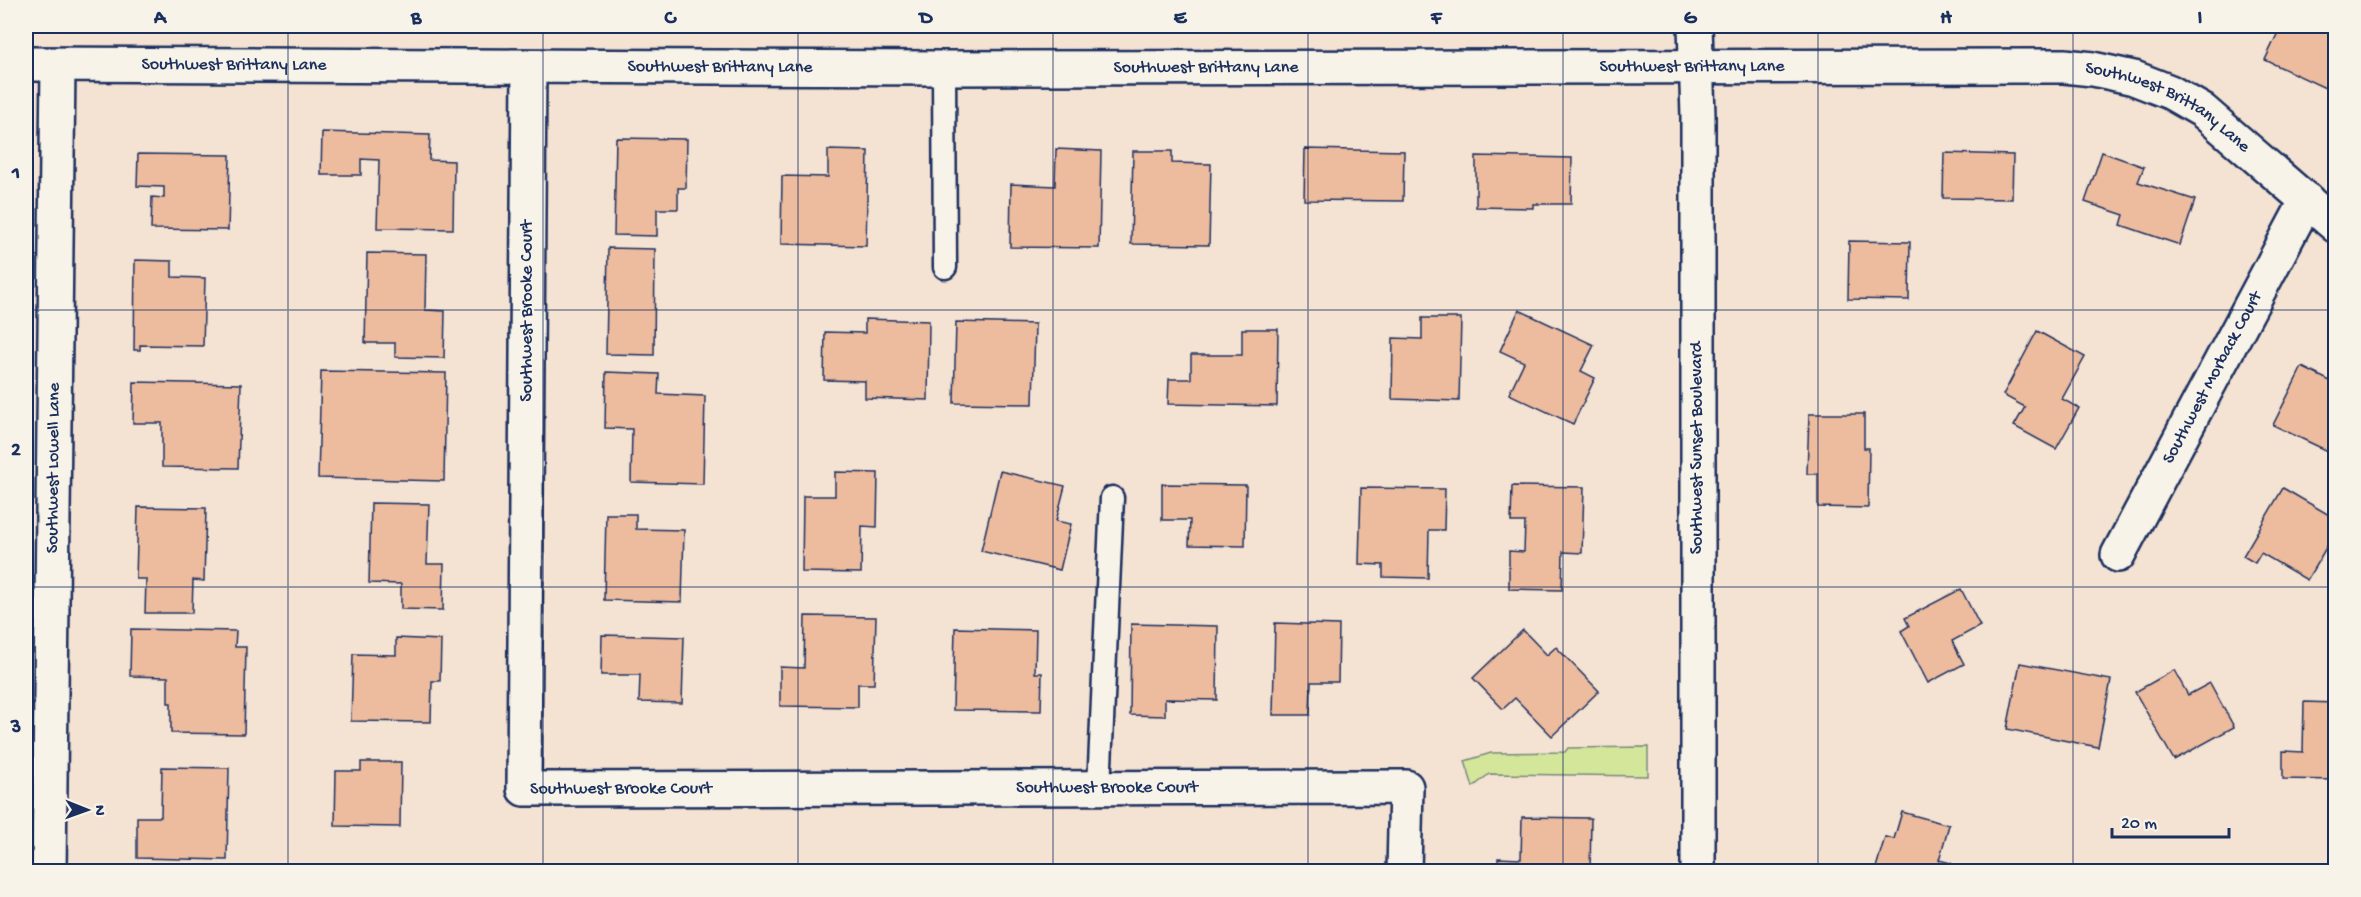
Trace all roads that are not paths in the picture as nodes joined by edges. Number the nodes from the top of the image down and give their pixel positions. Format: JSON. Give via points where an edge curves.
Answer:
{"nodes":[{"id":1,"x":1695,"y":26,"type":"edge"},
{"id":2,"x":26,"y":64,"type":"edge"},
{"id":3,"x":58,"y":65,"type":"junction"},
{"id":4,"x":528,"y":67,"type":"junction"},
{"id":5,"x":944,"y":68,"type":"junction"},
{"id":6,"x":1697,"y":68,"type":"junction"},
{"id":7,"x":2307,"y":200,"type":"junction"},
{"id":8,"x":2336,"y":226,"type":"edge"},
{"id":9,"x":945,"y":267,"type":"dead end"},
{"id":10,"x":1112,"y":498,"type":"dead end"},
{"id":11,"x":2118,"y":555,"type":"dead end"},
{"id":12,"x":1099,"y":788,"type":"junction"},
{"id":13,"x":49,"y":872,"type":"edge"},
{"id":14,"x":1404,"y":872,"type":"edge"},
{"id":15,"x":1698,"y":872,"type":"edge"}],
"edges":[{"from":1,"to":6,"type":"street","name":"Southwest Sunset Boulevard"},
{"from":2,"to":3,"type":"street","name":"Southwest Brittany Lane"},
{"from":3,"to":4,"type":"street","name":"Southwest Brittany Lane"},
{"from":3,"to":13,"type":"street","name":"Southwest Lowell Lane"},
{"from":4,"to":5,"type":"street","name":"Southwest Brittany Lane"},
{"from":4,"to":12,"type":"street","name":"Southwest Brooke Court","via":[[524,789]]},
{"from":5,"to":6,"type":"street","name":"Southwest Brittany Lane"},
{"from":5,"to":9,"type":"lane"},
{"from":6,"to":7,"type":"street","name":"Southwest Brittany Lane","via":[[2011,65],[2093,69],[2134,78],[2204,111]]},
{"from":6,"to":15,"type":"street","name":"Southwest Sunset Boulevard"},
{"from":7,"to":8,"type":"street","name":"Southwest Brittany Lane"},
{"from":7,"to":11,"type":"street","name":"Southwest Morback Court"},
{"from":10,"to":12,"type":"lane"},
{"from":12,"to":14,"type":"street","name":"Southwest Brooke Court","via":[[1406,787]]}]}
